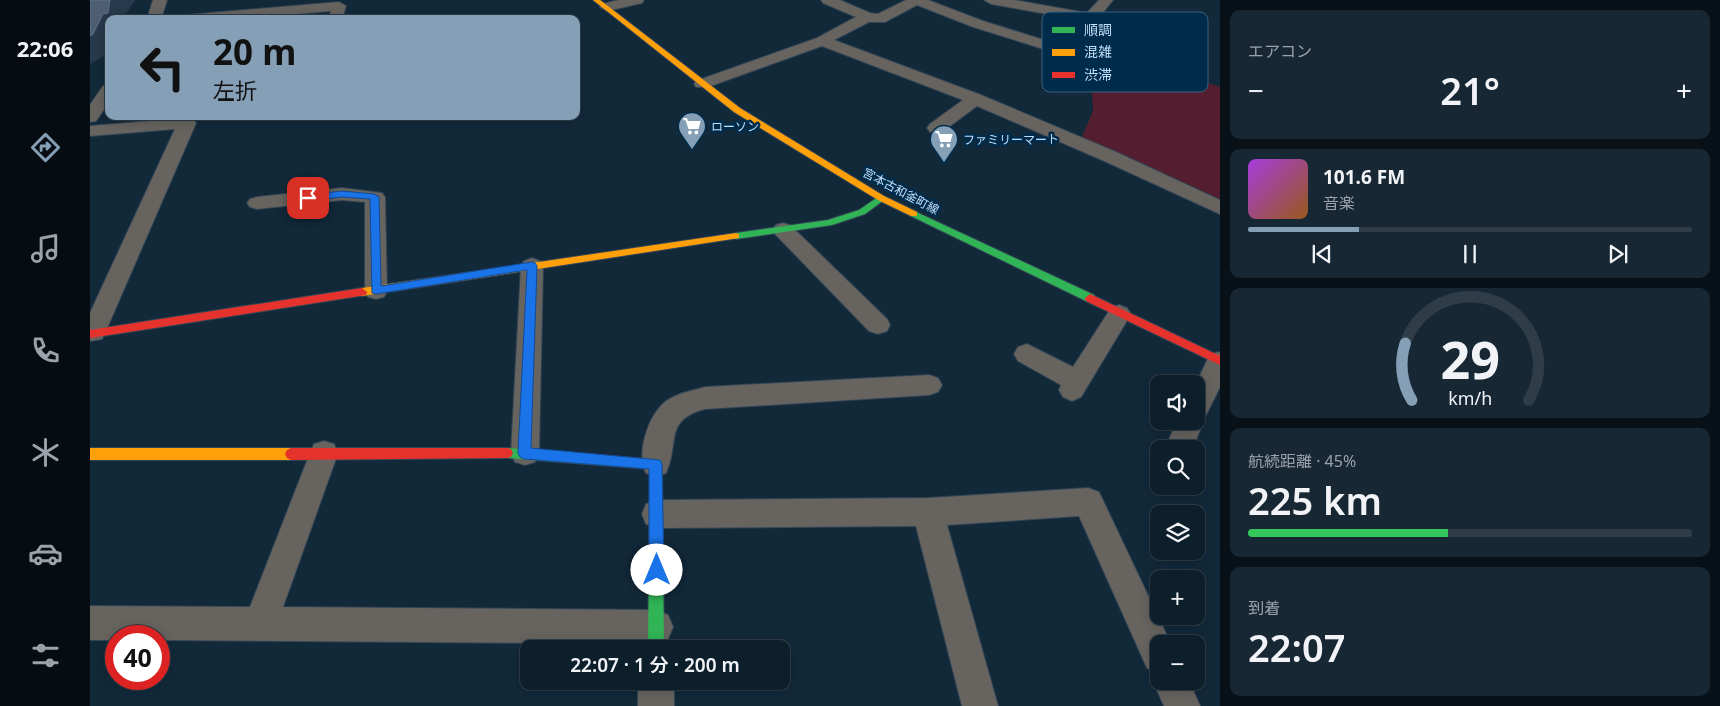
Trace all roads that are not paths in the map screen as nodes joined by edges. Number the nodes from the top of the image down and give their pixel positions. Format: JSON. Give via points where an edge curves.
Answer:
{"nodes":[{"id":1,"x":160,"y":0,"type":"edge"},
{"id":2,"x":637,"y":0,"type":"edge"},
{"id":3,"x":828,"y":0,"type":"edge"},
{"id":4,"x":991,"y":0,"type":"edge"},
{"id":5,"x":1106,"y":0,"type":"edge"},
{"id":6,"x":911,"y":1,"type":"edge"},
{"id":7,"x":602,"y":4,"type":"edge"},
{"id":8,"x":1059,"y":12,"type":"edge"},
{"id":9,"x":1097,"y":12,"type":"edge"},
{"id":10,"x":155,"y":15,"type":"edge"},
{"id":11,"x":233,"y":15,"type":"edge"},
{"id":12,"x":336,"y":15,"type":"edge"},
{"id":13,"x":867,"y":17,"type":"junction"},
{"id":14,"x":822,"y":41,"type":"junction"},
{"id":15,"x":1042,"y":44,"type":"edge"},
{"id":16,"x":702,"y":84,"type":"junction"},
{"id":17,"x":105,"y":95,"type":"edge"},
{"id":18,"x":975,"y":99,"type":"junction"},
{"id":19,"x":91,"y":113,"type":"edge"},
{"id":20,"x":936,"y":128,"type":"dead end"},
{"id":21,"x":90,"y":131,"type":"edge"},
{"id":22,"x":881,"y":198,"type":"junction"},
{"id":23,"x":257,"y":203,"type":"dead end"},
{"id":24,"x":1220,"y":208,"type":"edge"},
{"id":25,"x":783,"y":230,"type":"junction"},
{"id":26,"x":532,"y":266,"type":"junction"},
{"id":27,"x":376,"y":291,"type":"junction"},
{"id":28,"x":1120,"y":314,"type":"junction"},
{"id":29,"x":878,"y":325,"type":"dead end"},
{"id":30,"x":91,"y":334,"type":"edge"},
{"id":31,"x":1027,"y":354,"type":"dead end"},
{"id":32,"x":1220,"y":361,"type":"edge"},
{"id":33,"x":929,"y":385,"type":"dead end"},
{"id":34,"x":1205,"y":392,"type":"edge"},
{"id":35,"x":324,"y":453,"type":"junction"},
{"id":36,"x":524,"y":453,"type":"junction"},
{"id":37,"x":90,"y":454,"type":"edge"},
{"id":38,"x":656,"y":464,"type":"junction"},
{"id":39,"x":928,"y":512,"type":"junction"},
{"id":40,"x":657,"y":514,"type":"junction"},
{"id":41,"x":90,"y":623,"type":"edge"},
{"id":42,"x":260,"y":624,"type":"junction"},
{"id":43,"x":1150,"y":636,"type":"edge"},
{"id":44,"x":656,"y":638,"type":"edge"},
{"id":45,"x":656,"y":690,"type":"edge"},
{"id":46,"x":1174,"y":690,"type":"edge"},
{"id":47,"x":656,"y":706,"type":"edge"},
{"id":48,"x":980,"y":706,"type":"edge"},
{"id":49,"x":1182,"y":706,"type":"edge"}],
"edges":[{"from":1,"to":10,"type":"street"},
{"from":2,"to":7,"type":"street"},
{"from":3,"to":13,"type":"street"},
{"from":4,"to":8,"type":"street"},
{"from":5,"to":9,"type":"street"},
{"from":6,"to":13,"type":"street","via":[[880,19]]},
{"from":6,"to":15,"type":"street"},
{"from":7,"to":16,"type":"street","name":"宮本古和釜町線"},
{"from":11,"to":12,"type":"street","via":[[339,6]]},
{"from":13,"to":14,"type":"street"},
{"from":14,"to":16,"type":"street"},
{"from":14,"to":18,"type":"street"},
{"from":16,"to":22,"type":"street","name":"宮本古和釜町線","via":[[744,114]]},
{"from":17,"to":19,"type":"street"},
{"from":18,"to":20,"type":"street"},
{"from":18,"to":24,"type":"street","via":[[1110,156]]},
{"from":21,"to":30,"type":"street","via":[[187,123]]},
{"from":22,"to":25,"type":"street","via":[[862,212],[846,218]]},
{"from":22,"to":28,"type":"street","name":"宮本古和釜町線"},
{"from":23,"to":27,"type":"street","via":[[342,194],[374,197]]},
{"from":25,"to":26,"type":"street"},
{"from":25,"to":29,"type":"street"},
{"from":26,"to":27,"type":"street"},
{"from":26,"to":36,"type":"street"},
{"from":27,"to":30,"type":"street"},
{"from":28,"to":31,"type":"street","via":[[1075,386]]},
{"from":28,"to":32,"type":"street","name":"宮本古和釜町線"},
{"from":32,"to":34,"type":"street"},
{"from":33,"to":38,"type":"street","via":[[705,398],[682,405],[669,416],[658,434]]},
{"from":35,"to":36,"type":"street"},
{"from":35,"to":37,"type":"street"},
{"from":35,"to":42,"type":"street"},
{"from":36,"to":38,"type":"street"},
{"from":38,"to":40,"type":"street"},
{"from":39,"to":40,"type":"street"},
{"from":39,"to":43,"type":"street","via":[[1088,502]]},
{"from":39,"to":48,"type":"street"},
{"from":40,"to":44,"type":"street"},
{"from":41,"to":42,"type":"street"},
{"from":42,"to":44,"type":"street"},
{"from":45,"to":47,"type":"street"},
{"from":46,"to":49,"type":"street"}]}
